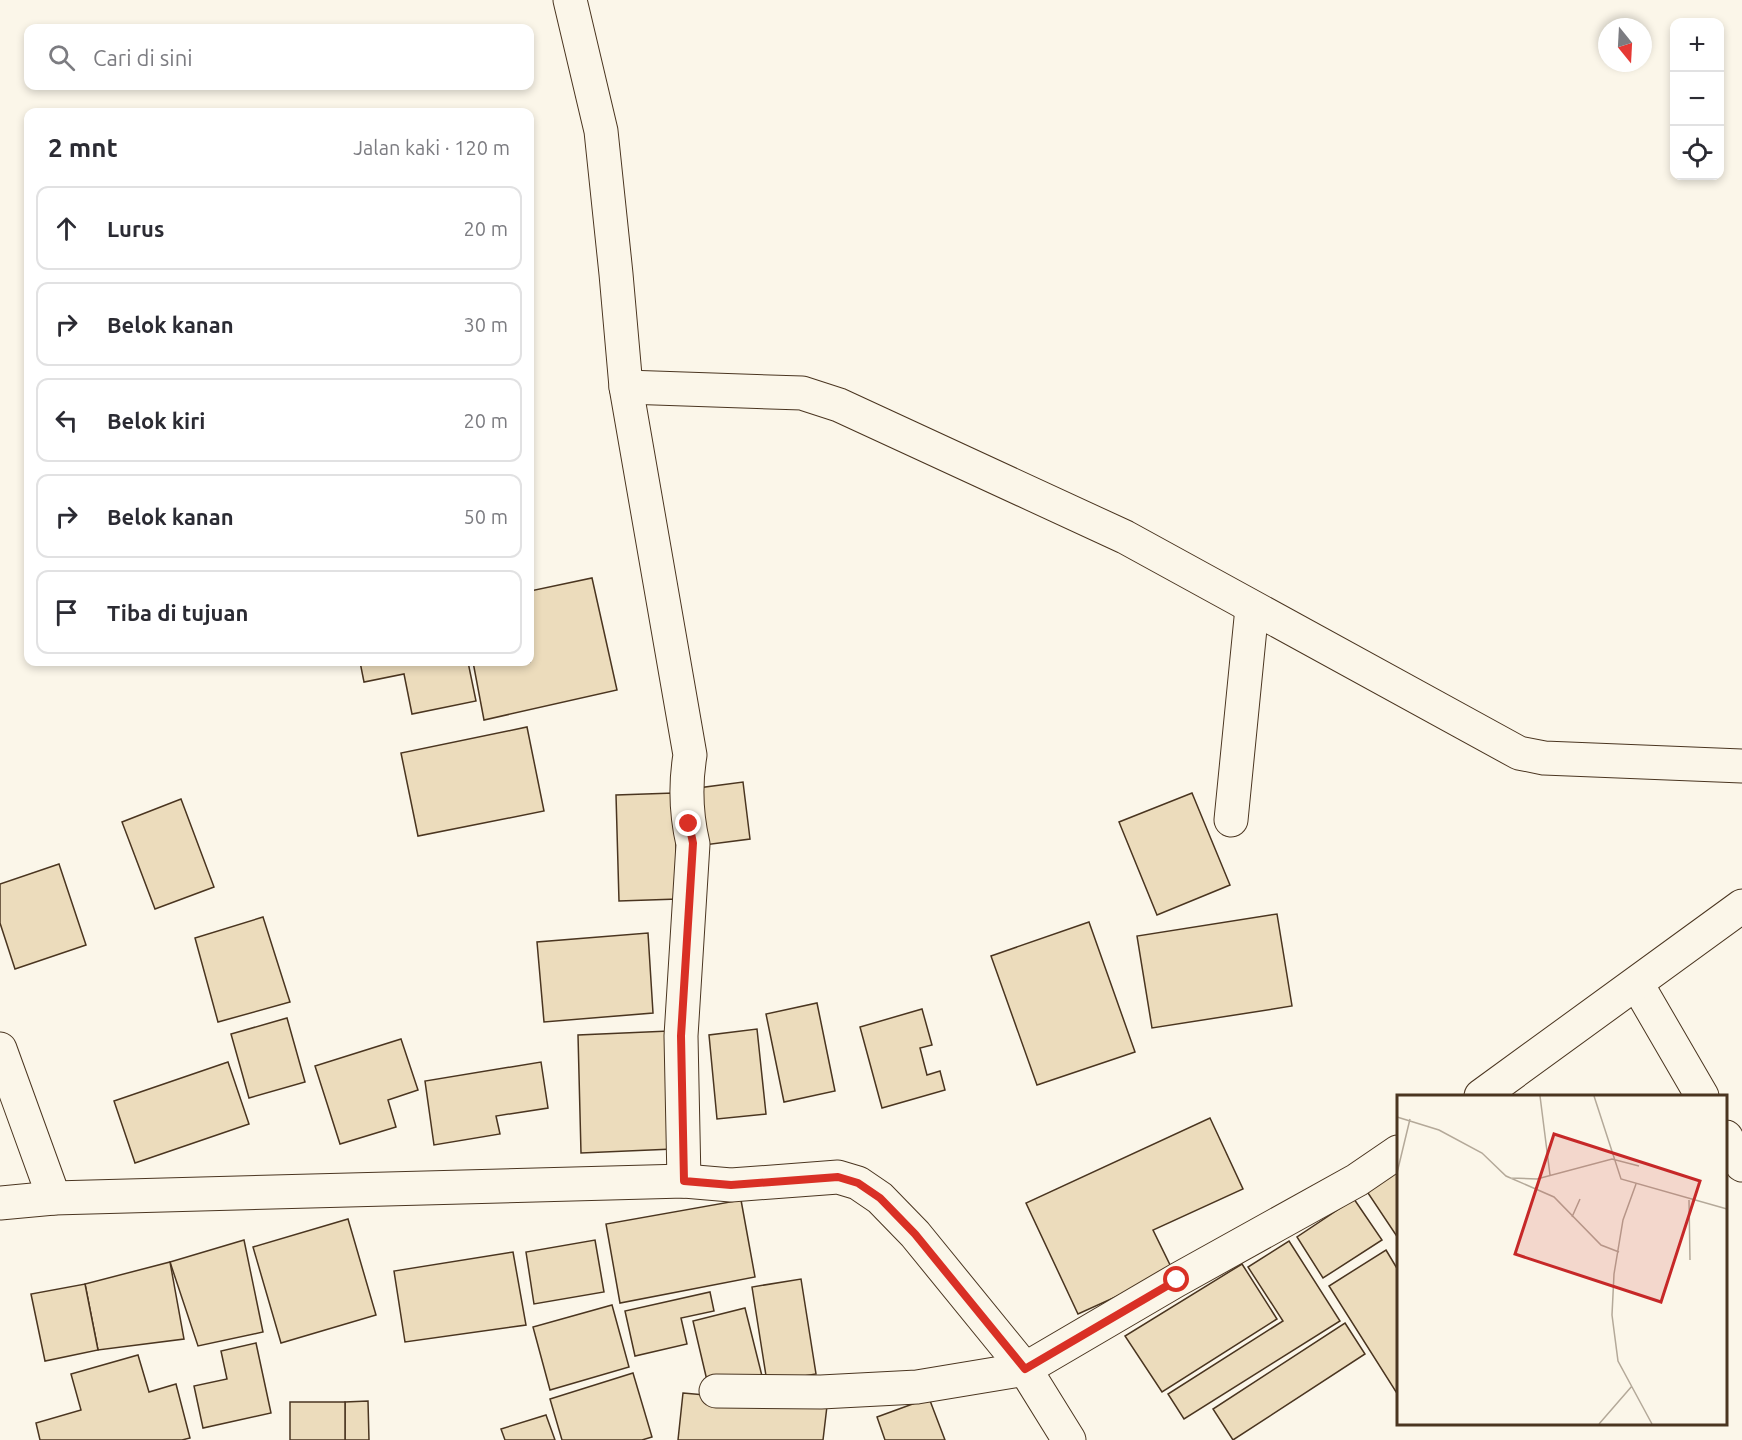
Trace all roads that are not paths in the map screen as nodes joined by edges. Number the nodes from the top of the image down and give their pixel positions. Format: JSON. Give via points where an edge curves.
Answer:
{"nodes":[{"id":1,"x":570,"y":0,"type":"edge"},
{"id":2,"x":626,"y":387,"type":"junction"},
{"id":3,"x":1252,"y":608,"type":"junction"},
{"id":4,"x":1742,"y":766,"type":"edge"},
{"id":5,"x":1232,"y":820,"type":"dead end"},
{"id":6,"x":1742,"y":906,"type":"edge"},
{"id":7,"x":1637,"y":984,"type":"junction"},
{"id":8,"x":0,"y":1049,"type":"edge"},
{"id":9,"x":1482,"y":1095,"type":"edge"},
{"id":10,"x":1701,"y":1095,"type":"edge"},
{"id":11,"x":1727,"y":1140,"type":"edge"},
{"id":12,"x":1397,"y":1153,"type":"edge"},
{"id":13,"x":1742,"y":1165,"type":"edge"},
{"id":14,"x":684,"y":1181,"type":"junction"},
{"id":15,"x":54,"y":1198,"type":"junction"},
{"id":16,"x":0,"y":1203,"type":"edge"},
{"id":17,"x":1025,"y":1369,"type":"junction"},
{"id":18,"x":716,"y":1391,"type":"dead end"},
{"id":19,"x":1069,"y":1440,"type":"edge"}],
"edges":[{"from":1,"to":2,"type":"street","via":[[601,132]]},
{"from":2,"to":3,"type":"street","via":[[794,392],[839,405],[1125,537]]},
{"from":2,"to":14,"type":"street","via":[[690,755],[686,780],[693,843],[681,1036]]},
{"from":3,"to":4,"type":"street","via":[[1519,753],[1544,758]]},
{"from":3,"to":5,"type":"street"},
{"from":6,"to":7,"type":"street"},
{"from":7,"to":9,"type":"street"},
{"from":7,"to":10,"type":"street"},
{"from":8,"to":15,"type":"street"},
{"from":11,"to":13,"type":"street"},
{"from":12,"to":17,"type":"street","via":[[1357,1180]]},
{"from":14,"to":15,"type":"street"},
{"from":14,"to":17,"type":"street","via":[[731,1185],[838,1177],[858,1183],[880,1198],[915,1234]]},
{"from":15,"to":16,"type":"street"},
{"from":17,"to":18,"type":"street","via":[[917,1387],[821,1392]]},
{"from":17,"to":19,"type":"street"}]}
